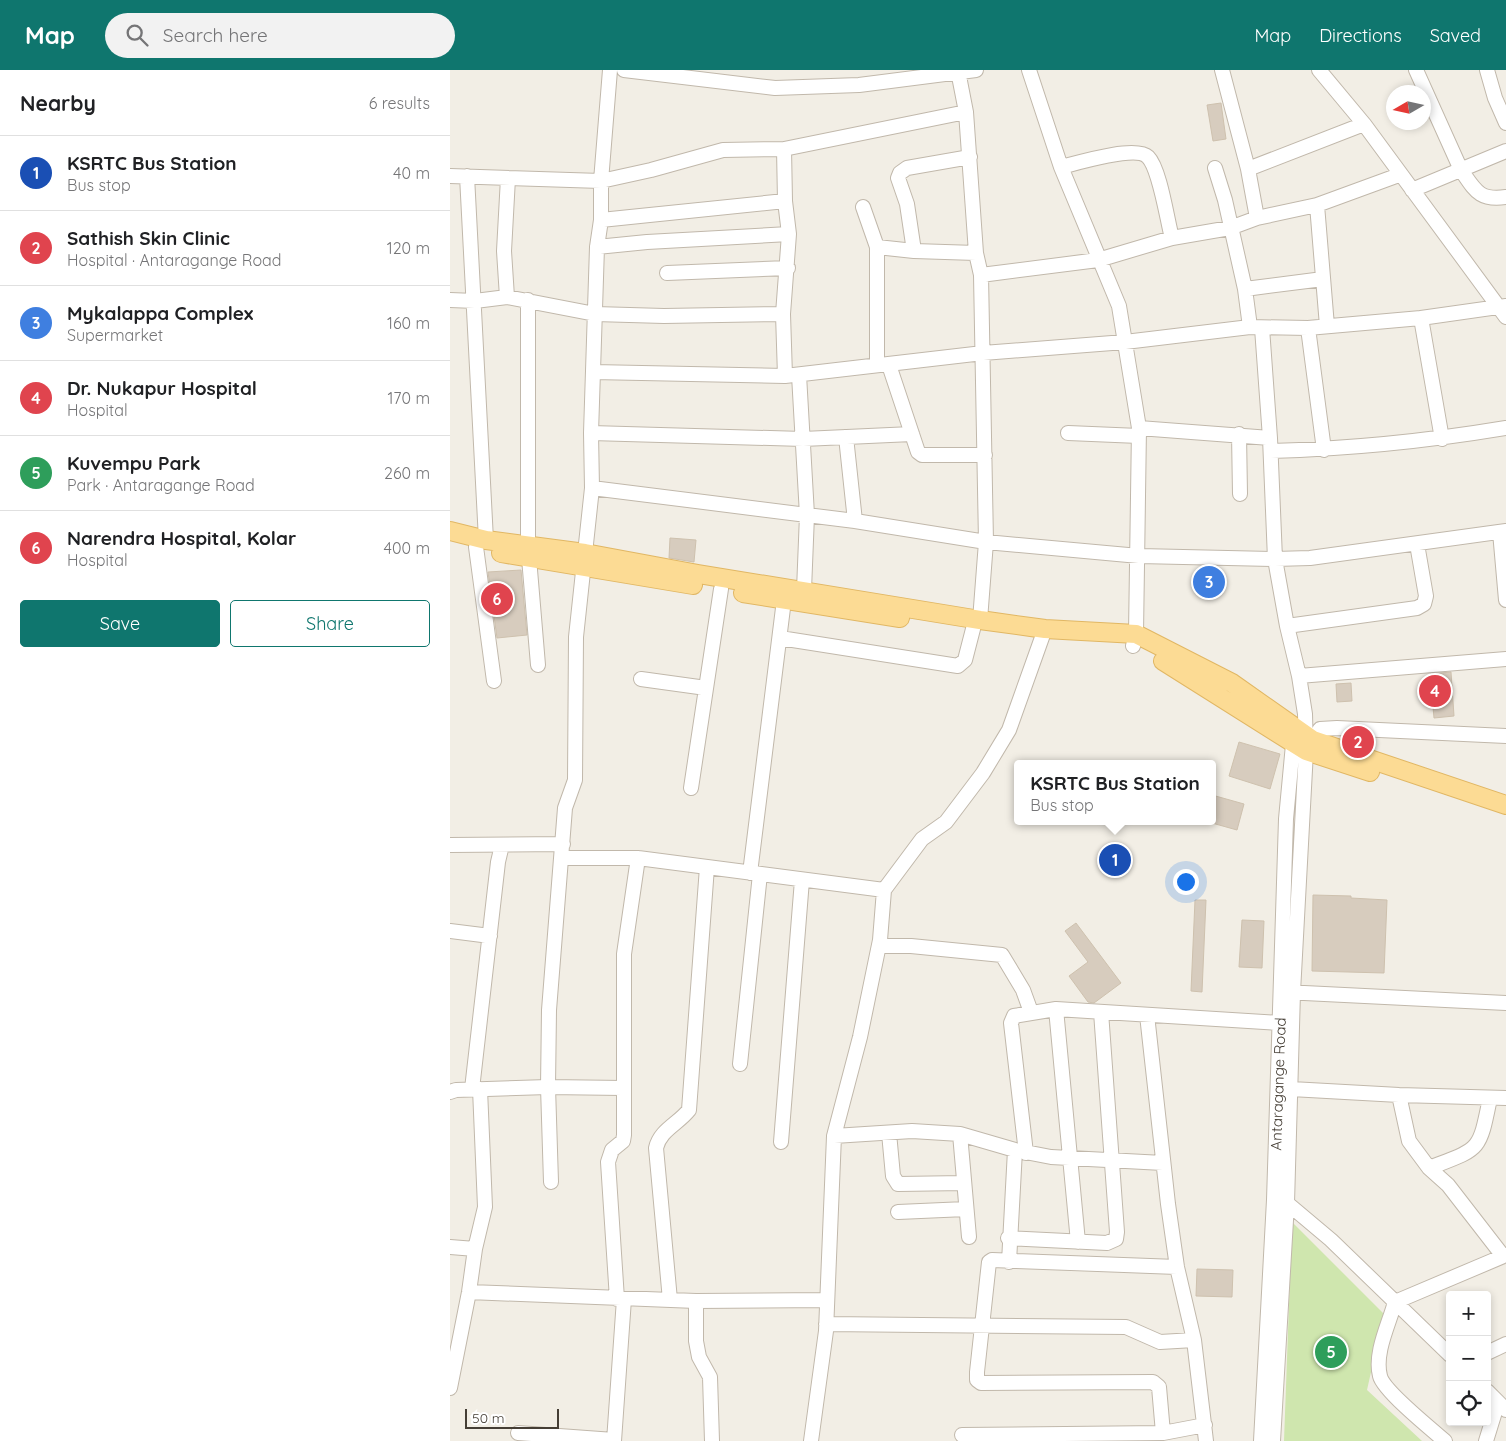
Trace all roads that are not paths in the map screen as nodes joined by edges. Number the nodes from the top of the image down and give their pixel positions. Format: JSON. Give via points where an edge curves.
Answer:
{"nodes":[{"id":1,"x":610,"y":70,"type":"edge"},
{"id":2,"x":624,"y":70,"type":"edge"},
{"id":3,"x":976,"y":70,"type":"edge"},
{"id":4,"x":1029,"y":70,"type":"edge"},
{"id":5,"x":1222,"y":70,"type":"edge"},
{"id":6,"x":1319,"y":70,"type":"edge"},
{"id":7,"x":1416,"y":70,"type":"edge"},
{"id":8,"x":1487,"y":70,"type":"edge"},
{"id":9,"x":958,"y":72,"type":"junction"},
{"id":10,"x":966,"y":112,"type":"junction"},
{"id":11,"x":1506,"y":123,"type":"edge"},
{"id":12,"x":1364,"y":124,"type":"junction"},
{"id":13,"x":784,"y":149,"type":"junction"},
{"id":14,"x":1506,"y":151,"type":"edge"},
{"id":15,"x":970,"y":157,"type":"junction"},
{"id":16,"x":1061,"y":167,"type":"junction"},
{"id":17,"x":1215,"y":168,"type":"dead end"},
{"id":18,"x":1248,"y":169,"type":"junction"},
{"id":19,"x":1461,"y":170,"type":"junction"},
{"id":20,"x":1399,"y":175,"type":"junction"},
{"id":21,"x":450,"y":176,"type":"edge"},
{"id":22,"x":467,"y":176,"type":"junction"},
{"id":23,"x":508,"y":178,"type":"junction"},
{"id":24,"x":601,"y":181,"type":"junction"},
{"id":25,"x":1412,"y":190,"type":"junction"},
{"id":26,"x":1506,"y":197,"type":"edge"},
{"id":27,"x":785,"y":201,"type":"junction"},
{"id":28,"x":1316,"y":205,"type":"junction"},
{"id":29,"x":863,"y":207,"type":"dead end"},
{"id":30,"x":1257,"y":218,"type":"junction"},
{"id":31,"x":601,"y":220,"type":"junction"},
{"id":32,"x":1230,"y":228,"type":"junction"},
{"id":33,"x":789,"y":234,"type":"junction"},
{"id":34,"x":1172,"y":238,"type":"junction"},
{"id":35,"x":596,"y":247,"type":"junction"},
{"id":36,"x":877,"y":247,"type":"junction"},
{"id":37,"x":914,"y":251,"type":"junction"},
{"id":38,"x":976,"y":253,"type":"junction"},
{"id":39,"x":1098,"y":260,"type":"junction"},
{"id":40,"x":788,"y":268,"type":"junction"},
{"id":41,"x":667,"y":273,"type":"dead end"},
{"id":42,"x":981,"y":275,"type":"junction"},
{"id":43,"x":1323,"y":279,"type":"junction"},
{"id":44,"x":1245,"y":289,"type":"junction"},
{"id":45,"x":507,"y":297,"type":"junction"},
{"id":46,"x":450,"y":300,"type":"edge"},
{"id":47,"x":528,"y":300,"type":"junction"},
{"id":48,"x":475,"y":301,"type":"junction"},
{"id":49,"x":1504,"y":310,"type":"edge"},
{"id":50,"x":595,"y":314,"type":"junction"},
{"id":51,"x":783,"y":314,"type":"junction"},
{"id":52,"x":1421,"y":318,"type":"junction"},
{"id":53,"x":1328,"y":326,"type":"junction"},
{"id":54,"x":1256,"y":327,"type":"junction"},
{"id":55,"x":1308,"y":328,"type":"junction"},
{"id":56,"x":1125,"y":342,"type":"junction"},
{"id":57,"x":983,"y":353,"type":"junction"},
{"id":58,"x":883,"y":365,"type":"junction"},
{"id":59,"x":593,"y":372,"type":"junction"},
{"id":60,"x":800,"y":375,"type":"junction"},
{"id":61,"x":785,"y":376,"type":"junction"},
{"id":62,"x":1506,"y":428,"type":"edge"},
{"id":63,"x":1139,"y":432,"type":"junction"},
{"id":64,"x":590,"y":433,"type":"junction"},
{"id":65,"x":1068,"y":433,"type":"dead end"},
{"id":66,"x":912,"y":434,"type":"junction"},
{"id":67,"x":1238,"y":434,"type":"junction"},
{"id":68,"x":846,"y":437,"type":"junction"},
{"id":69,"x":803,"y":439,"type":"junction"},
{"id":70,"x":1442,"y":439,"type":"junction"},
{"id":71,"x":1271,"y":444,"type":"junction"},
{"id":72,"x":1324,"y":450,"type":"junction"},
{"id":73,"x":985,"y":455,"type":"junction"},
{"id":74,"x":592,"y":488,"type":"junction"},
{"id":75,"x":1240,"y":494,"type":"dead end"},
{"id":76,"x":807,"y":515,"type":"junction"},
{"id":77,"x":855,"y":521,"type":"junction"},
{"id":78,"x":450,"y":531,"type":"edge"},
{"id":79,"x":1503,"y":531,"type":"edge"},
{"id":80,"x":450,"y":542,"type":"edge"},
{"id":81,"x":986,"y":542,"type":"junction"},
{"id":82,"x":481,"y":543,"type":"junction"},
{"id":83,"x":1417,"y":544,"type":"junction"},
{"id":84,"x":529,"y":552,"type":"junction"},
{"id":85,"x":1139,"y":556,"type":"junction"},
{"id":86,"x":1275,"y":559,"type":"junction"},
{"id":87,"x":584,"y":560,"type":"junction"},
{"id":88,"x":721,"y":589,"type":"junction"},
{"id":89,"x":804,"y":590,"type":"junction"},
{"id":90,"x":784,"y":600,"type":"junction"},
{"id":91,"x":1506,"y":600,"type":"edge"},
{"id":92,"x":976,"y":624,"type":"junction"},
{"id":93,"x":1287,"y":626,"type":"junction"},
{"id":94,"x":1044,"y":634,"type":"junction"},
{"id":95,"x":780,"y":638,"type":"junction"},
{"id":96,"x":1135,"y":640,"type":"junction"},
{"id":97,"x":1506,"y":659,"type":"edge"},
{"id":98,"x":538,"y":665,"type":"dead end"},
{"id":99,"x":1299,"y":676,"type":"junction"},
{"id":100,"x":641,"y":679,"type":"dead end"},
{"id":101,"x":494,"y":681,"type":"dead end"},
{"id":102,"x":706,"y":688,"type":"junction"},
{"id":103,"x":1303,"y":735,"type":"junction"},
{"id":104,"x":1506,"y":736,"type":"edge"},
{"id":105,"x":691,"y":788,"type":"dead end"},
{"id":106,"x":1506,"y":805,"type":"edge"},
{"id":107,"x":1506,"y":816,"type":"edge"},
{"id":108,"x":562,"y":844,"type":"junction"},
{"id":109,"x":450,"y":845,"type":"edge"},
{"id":110,"x":502,"y":845,"type":"junction"},
{"id":111,"x":561,"y":858,"type":"junction"},
{"id":112,"x":638,"y":858,"type":"junction"},
{"id":113,"x":707,"y":867,"type":"junction"},
{"id":114,"x":755,"y":874,"type":"junction"},
{"id":115,"x":802,"y":880,"type":"junction"},
{"id":116,"x":884,"y":890,"type":"junction"},
{"id":117,"x":450,"y":931,"type":"edge"},
{"id":118,"x":490,"y":936,"type":"junction"},
{"id":119,"x":879,"y":946,"type":"junction"},
{"id":120,"x":1287,"y":992,"type":"junction"},
{"id":121,"x":1506,"y":1003,"type":"edge"},
{"id":122,"x":1056,"y":1009,"type":"junction"},
{"id":123,"x":1031,"y":1012,"type":"junction"},
{"id":124,"x":1101,"y":1012,"type":"junction"},
{"id":125,"x":1147,"y":1015,"type":"junction"},
{"id":126,"x":1280,"y":1023,"type":"junction"},
{"id":127,"x":740,"y":1064,"type":"dead end"},
{"id":128,"x":548,"y":1087,"type":"junction"},
{"id":129,"x":623,"y":1088,"type":"junction"},
{"id":130,"x":476,"y":1089,"type":"junction"},
{"id":131,"x":1291,"y":1089,"type":"junction"},
{"id":132,"x":452,"y":1090,"type":"edge"},
{"id":133,"x":1399,"y":1096,"type":"junction"},
{"id":134,"x":1490,"y":1098,"type":"junction"},
{"id":135,"x":1506,"y":1098,"type":"edge"},
{"id":136,"x":889,"y":1133,"type":"junction"},
{"id":137,"x":960,"y":1134,"type":"junction"},
{"id":138,"x":834,"y":1136,"type":"junction"},
{"id":139,"x":780,"y":1142,"type":"dead end"},
{"id":140,"x":1020,"y":1152,"type":"junction"},
{"id":141,"x":1072,"y":1158,"type":"junction"},
{"id":142,"x":1112,"y":1161,"type":"junction"},
{"id":143,"x":1163,"y":1163,"type":"junction"},
{"id":144,"x":1430,"y":1168,"type":"junction"},
{"id":145,"x":551,"y":1182,"type":"dead end"},
{"id":146,"x":964,"y":1183,"type":"junction"},
{"id":147,"x":1280,"y":1202,"type":"junction"},
{"id":148,"x":966,"y":1209,"type":"junction"},
{"id":149,"x":898,"y":1212,"type":"dead end"},
{"id":150,"x":968,"y":1237,"type":"dead end"},
{"id":151,"x":1008,"y":1238,"type":"junction"},
{"id":152,"x":1078,"y":1242,"type":"junction"},
{"id":153,"x":450,"y":1247,"type":"edge"},
{"id":154,"x":475,"y":1249,"type":"junction"},
{"id":155,"x":1504,"y":1255,"type":"edge"},
{"id":156,"x":1008,"y":1262,"type":"junction"},
{"id":157,"x":1177,"y":1267,"type":"junction"},
{"id":158,"x":469,"y":1292,"type":"junction"},
{"id":159,"x":620,"y":1299,"type":"junction"},
{"id":160,"x":670,"y":1300,"type":"junction"},
{"id":161,"x":827,"y":1300,"type":"junction"},
{"id":162,"x":696,"y":1301,"type":"junction"},
{"id":163,"x":1396,"y":1302,"type":"junction"},
{"id":164,"x":826,"y":1324,"type":"junction"},
{"id":165,"x":982,"y":1325,"type":"junction"},
{"id":166,"x":1194,"y":1340,"type":"junction"},
{"id":167,"x":1506,"y":1344,"type":"edge"},
{"id":168,"x":1446,"y":1351,"type":"edge"},
{"id":169,"x":1491,"y":1351,"type":"edge"},
{"id":170,"x":450,"y":1388,"type":"edge"},
{"id":171,"x":1491,"y":1395,"type":"edge"},
{"id":172,"x":1502,"y":1406,"type":"edge"},
{"id":173,"x":1205,"y":1425,"type":"junction"},
{"id":174,"x":518,"y":1433,"type":"dead end"},
{"id":175,"x":1163,"y":1433,"type":"junction"},
{"id":176,"x":962,"y":1435,"type":"dead end"},
{"id":177,"x":614,"y":1441,"type":"edge"},
{"id":178,"x":712,"y":1441,"type":"edge"},
{"id":179,"x":811,"y":1441,"type":"edge"},
{"id":180,"x":1206,"y":1441,"type":"edge"},
{"id":181,"x":1260,"y":1441,"type":"edge"},
{"id":182,"x":1273,"y":1441,"type":"edge"},
{"id":183,"x":1445,"y":1441,"type":"edge"},
{"id":184,"x":1486,"y":1441,"type":"edge"}],
"edges":[{"from":1,"to":24,"type":"street"},
{"from":2,"to":9,"type":"street","via":[[775,88],[859,86]]},
{"from":3,"to":9,"type":"street"},
{"from":4,"to":16,"type":"street"},
{"from":5,"to":18,"type":"street"},
{"from":6,"to":12,"type":"street"},
{"from":7,"to":19,"type":"street"},
{"from":8,"to":11,"type":"street"},
{"from":9,"to":10,"type":"street"},
{"from":10,"to":13,"type":"street"},
{"from":10,"to":15,"type":"street"},
{"from":12,"to":18,"type":"street"},
{"from":12,"to":20,"type":"street"},
{"from":13,"to":24,"type":"street","via":[[723,150]]},
{"from":13,"to":27,"type":"street"},
{"from":14,"to":19,"type":"street"},
{"from":15,"to":37,"type":"street","via":[[907,168],[900,173],[898,178],[907,204]]},
{"from":15,"to":38,"type":"street"},
{"from":16,"to":34,"type":"street","via":[[1123,153],[1138,152],[1147,156],[1155,170]]},
{"from":16,"to":39,"type":"street"},
{"from":17,"to":32,"type":"street","name":"Antaragange Road","via":[[1226,200]]},
{"from":18,"to":30,"type":"street"},
{"from":19,"to":25,"type":"street"},
{"from":19,"to":26,"type":"street","via":[[1477,193],[1486,198]]},
{"from":20,"to":25,"type":"street"},
{"from":20,"to":28,"type":"street"},
{"from":21,"to":22,"type":"street"},
{"from":22,"to":23,"type":"street"},
{"from":22,"to":48,"type":"street"},
{"from":23,"to":24,"type":"street"},
{"from":23,"to":45,"type":"street","via":[[504,251]]},
{"from":24,"to":31,"type":"street"},
{"from":25,"to":49,"type":"street"},
{"from":27,"to":31,"type":"street"},
{"from":27,"to":33,"type":"street"},
{"from":28,"to":30,"type":"street"},
{"from":28,"to":43,"type":"street"},
{"from":29,"to":36,"type":"street"},
{"from":30,"to":32,"type":"street"},
{"from":31,"to":35,"type":"street"},
{"from":32,"to":34,"type":"street"},
{"from":32,"to":44,"type":"street","name":"Antaragange Road"},
{"from":33,"to":35,"type":"street"},
{"from":33,"to":40,"type":"street"},
{"from":34,"to":39,"type":"street"},
{"from":35,"to":50,"type":"street"},
{"from":36,"to":37,"type":"street"},
{"from":36,"to":58,"type":"street"},
{"from":37,"to":38,"type":"street"},
{"from":38,"to":42,"type":"street"},
{"from":39,"to":42,"type":"street"},
{"from":39,"to":56,"type":"street","via":[[1119,306]]},
{"from":40,"to":41,"type":"street"},
{"from":40,"to":51,"type":"street"},
{"from":42,"to":57,"type":"street"},
{"from":43,"to":44,"type":"street"},
{"from":43,"to":53,"type":"street"},
{"from":44,"to":54,"type":"street","name":"Antaragange Road"},
{"from":45,"to":47,"type":"street"},
{"from":45,"to":48,"type":"street"},
{"from":46,"to":48,"type":"street"},
{"from":47,"to":50,"type":"street"},
{"from":47,"to":84,"type":"street"},
{"from":48,"to":82,"type":"street"},
{"from":49,"to":52,"type":"street"},
{"from":50,"to":51,"type":"street"},
{"from":50,"to":59,"type":"street"},
{"from":51,"to":61,"type":"street"},
{"from":52,"to":53,"type":"street"},
{"from":52,"to":70,"type":"street"},
{"from":53,"to":55,"type":"street"},
{"from":54,"to":55,"type":"street"},
{"from":54,"to":56,"type":"street"},
{"from":54,"to":71,"type":"street","name":"Antaragange Road"},
{"from":55,"to":72,"type":"street"},
{"from":56,"to":57,"type":"street"},
{"from":56,"to":63,"type":"street"},
{"from":57,"to":58,"type":"street"},
{"from":57,"to":73,"type":"street"},
{"from":58,"to":60,"type":"street"},
{"from":58,"to":66,"type":"street"},
{"from":59,"to":61,"type":"street"},
{"from":59,"to":64,"type":"street"},
{"from":60,"to":61,"type":"street"},
{"from":60,"to":69,"type":"street"},
{"from":62,"to":70,"type":"street"},
{"from":63,"to":65,"type":"street"},
{"from":63,"to":67,"type":"street"},
{"from":63,"to":85,"type":"street"},
{"from":64,"to":69,"type":"street"},
{"from":64,"to":74,"type":"street"},
{"from":66,"to":68,"type":"street"},
{"from":66,"to":73,"type":"street","via":[[922,456]]},
{"from":67,"to":71,"type":"street"},
{"from":67,"to":75,"type":"street"},
{"from":68,"to":69,"type":"street"},
{"from":68,"to":77,"type":"street"},
{"from":69,"to":76,"type":"street"},
{"from":70,"to":72,"type":"street"},
{"from":71,"to":72,"type":"street"},
{"from":71,"to":86,"type":"street","name":"Antaragange Road"},
{"from":73,"to":81,"type":"street"},
{"from":74,"to":76,"type":"street"},
{"from":74,"to":87,"type":"street"},
{"from":76,"to":77,"type":"street"},
{"from":76,"to":89,"type":"street"},
{"from":77,"to":81,"type":"street"},
{"from":78,"to":82,"type":"main road"},
{"from":79,"to":83,"type":"street"},
{"from":79,"to":91,"type":"street"},
{"from":80,"to":82,"type":"main road"},
{"from":81,"to":85,"type":"street"},
{"from":81,"to":92,"type":"street"},
{"from":82,"to":84,"type":"main road"},
{"from":82,"to":101,"type":"street"},
{"from":83,"to":86,"type":"street","via":[[1310,558]]},
{"from":83,"to":93,"type":"street","via":[[1426,596],[1424,604],[1417,608]]},
{"from":84,"to":87,"type":"main road"},
{"from":84,"to":98,"type":"street"},
{"from":85,"to":86,"type":"street"},
{"from":85,"to":96,"type":"street"},
{"from":86,"to":93,"type":"street","name":"Antaragange Road"},
{"from":87,"to":88,"type":"main road"},
{"from":87,"to":89,"type":"main road"},
{"from":87,"to":108,"type":"street","via":[[576,637],[575,780],[565,808]]},
{"from":88,"to":90,"type":"main road"},
{"from":88,"to":102,"type":"street"},
{"from":89,"to":92,"type":"main road"},
{"from":90,"to":92,"type":"main road"},
{"from":90,"to":95,"type":"street"},
{"from":92,"to":94,"type":"main road"},
{"from":92,"to":95,"type":"street","via":[[965,660],[958,666]]},
{"from":93,"to":99,"type":"street","name":"Antaragange Road"},
{"from":94,"to":96,"type":"main road"},
{"from":94,"to":116,"type":"street","via":[[1009,730],[983,773],[946,822],[922,839]]},
{"from":95,"to":114,"type":"street"},
{"from":96,"to":103,"type":"main road","via":[[1170,664]]},
{"from":97,"to":99,"type":"street"},
{"from":99,"to":103,"type":"street","name":"Antaragange Road"},
{"from":100,"to":102,"type":"street"},
{"from":102,"to":105,"type":"street"},
{"from":103,"to":104,"type":"street","via":[[1337,728]]},
{"from":103,"to":106,"type":"main road"},
{"from":103,"to":107,"type":"main road"},
{"from":103,"to":120,"type":"street","name":"Antaragange Road"},
{"from":108,"to":110,"type":"street"},
{"from":108,"to":111,"type":"street"},
{"from":109,"to":110,"type":"street"},
{"from":110,"to":118,"type":"street"},
{"from":111,"to":112,"type":"street"},
{"from":111,"to":128,"type":"street","via":[[549,1010]]},
{"from":112,"to":113,"type":"street"},
{"from":112,"to":129,"type":"street","via":[[624,954]]},
{"from":113,"to":114,"type":"street"},
{"from":113,"to":160,"type":"street","via":[[689,1110],[658,1138],[656,1148]]},
{"from":114,"to":115,"type":"street"},
{"from":114,"to":127,"type":"street"},
{"from":115,"to":116,"type":"street"},
{"from":115,"to":139,"type":"street"},
{"from":116,"to":119,"type":"street"},
{"from":117,"to":118,"type":"street"},
{"from":118,"to":130,"type":"street"},
{"from":119,"to":123,"type":"street","via":[[1002,954],[1023,990]]},
{"from":119,"to":138,"type":"street"},
{"from":120,"to":121,"type":"street"},
{"from":120,"to":126,"type":"street","name":"Antaragange Road"},
{"from":120,"to":131,"type":"street","name":"Antaragange Road"},
{"from":122,"to":123,"type":"street"},
{"from":122,"to":124,"type":"street"},
{"from":122,"to":141,"type":"street"},
{"from":123,"to":140,"type":"street","via":[[1014,1016],[1011,1023]]},
{"from":124,"to":125,"type":"street"},
{"from":124,"to":142,"type":"street"},
{"from":125,"to":126,"type":"street"},
{"from":125,"to":143,"type":"street"},
{"from":126,"to":147,"type":"street","name":"Antaragange Road"},
{"from":128,"to":129,"type":"street"},
{"from":128,"to":130,"type":"street"},
{"from":128,"to":145,"type":"street"},
{"from":129,"to":159,"type":"street","via":[[622,1141],[612,1150],[608,1162]]},
{"from":130,"to":132,"type":"street"},
{"from":130,"to":154,"type":"street","via":[[485,1207]]},
{"from":131,"to":133,"type":"street"},
{"from":131,"to":147,"type":"street","name":"Antaragange Road"},
{"from":133,"to":134,"type":"street"},
{"from":133,"to":144,"type":"street","via":[[1409,1141]]},
{"from":134,"to":135,"type":"street"},
{"from":134,"to":144,"type":"street","via":[[1481,1141],[1469,1153]]},
{"from":136,"to":137,"type":"street"},
{"from":136,"to":138,"type":"street"},
{"from":136,"to":146,"type":"street","via":[[893,1176],[898,1184]]},
{"from":137,"to":140,"type":"street"},
{"from":137,"to":146,"type":"street"},
{"from":138,"to":161,"type":"street"},
{"from":140,"to":141,"type":"street"},
{"from":140,"to":151,"type":"street"},
{"from":141,"to":142,"type":"street"},
{"from":141,"to":152,"type":"street"},
{"from":142,"to":143,"type":"street"},
{"from":142,"to":152,"type":"street","via":[[1116,1239],[1107,1243]]},
{"from":143,"to":157,"type":"street"},
{"from":144,"to":155,"type":"street","via":[[1448,1185]]},
{"from":146,"to":148,"type":"street"},
{"from":147,"to":163,"type":"street","via":[[1331,1240]]},
{"from":147,"to":181,"type":"street","name":"Antaragange Road"},
{"from":147,"to":182,"type":"street","name":"Antaragange Road"},
{"from":148,"to":149,"type":"street"},
{"from":148,"to":150,"type":"street"},
{"from":151,"to":152,"type":"street"},
{"from":151,"to":156,"type":"street"},
{"from":153,"to":154,"type":"street"},
{"from":154,"to":158,"type":"street"},
{"from":155,"to":163,"type":"street"},
{"from":156,"to":157,"type":"street"},
{"from":156,"to":165,"type":"street","via":[[989,1262]]},
{"from":157,"to":166,"type":"street"},
{"from":158,"to":159,"type":"street"},
{"from":158,"to":170,"type":"street"},
{"from":159,"to":160,"type":"street"},
{"from":159,"to":177,"type":"street"},
{"from":160,"to":162,"type":"street"},
{"from":161,"to":162,"type":"street"},
{"from":161,"to":164,"type":"street"},
{"from":162,"to":178,"type":"street","via":[[696,1341],[699,1357],[710,1377]]},
{"from":163,"to":168,"type":"street"},
{"from":163,"to":183,"type":"street","via":[[1379,1358],[1380,1378]]},
{"from":164,"to":165,"type":"street"},
{"from":164,"to":179,"type":"street"},
{"from":165,"to":166,"type":"street","via":[[1126,1327],[1160,1342]]},
{"from":165,"to":175,"type":"street","via":[[977,1372],[977,1380],[981,1383],[1153,1382],[1159,1387]]},
{"from":166,"to":173,"type":"street"},
{"from":167,"to":169,"type":"street"},
{"from":171,"to":172,"type":"street"},
{"from":172,"to":184,"type":"street"},
{"from":173,"to":175,"type":"street"},
{"from":173,"to":180,"type":"street"},
{"from":174,"to":177,"type":"street"},
{"from":175,"to":176,"type":"street"}]}
